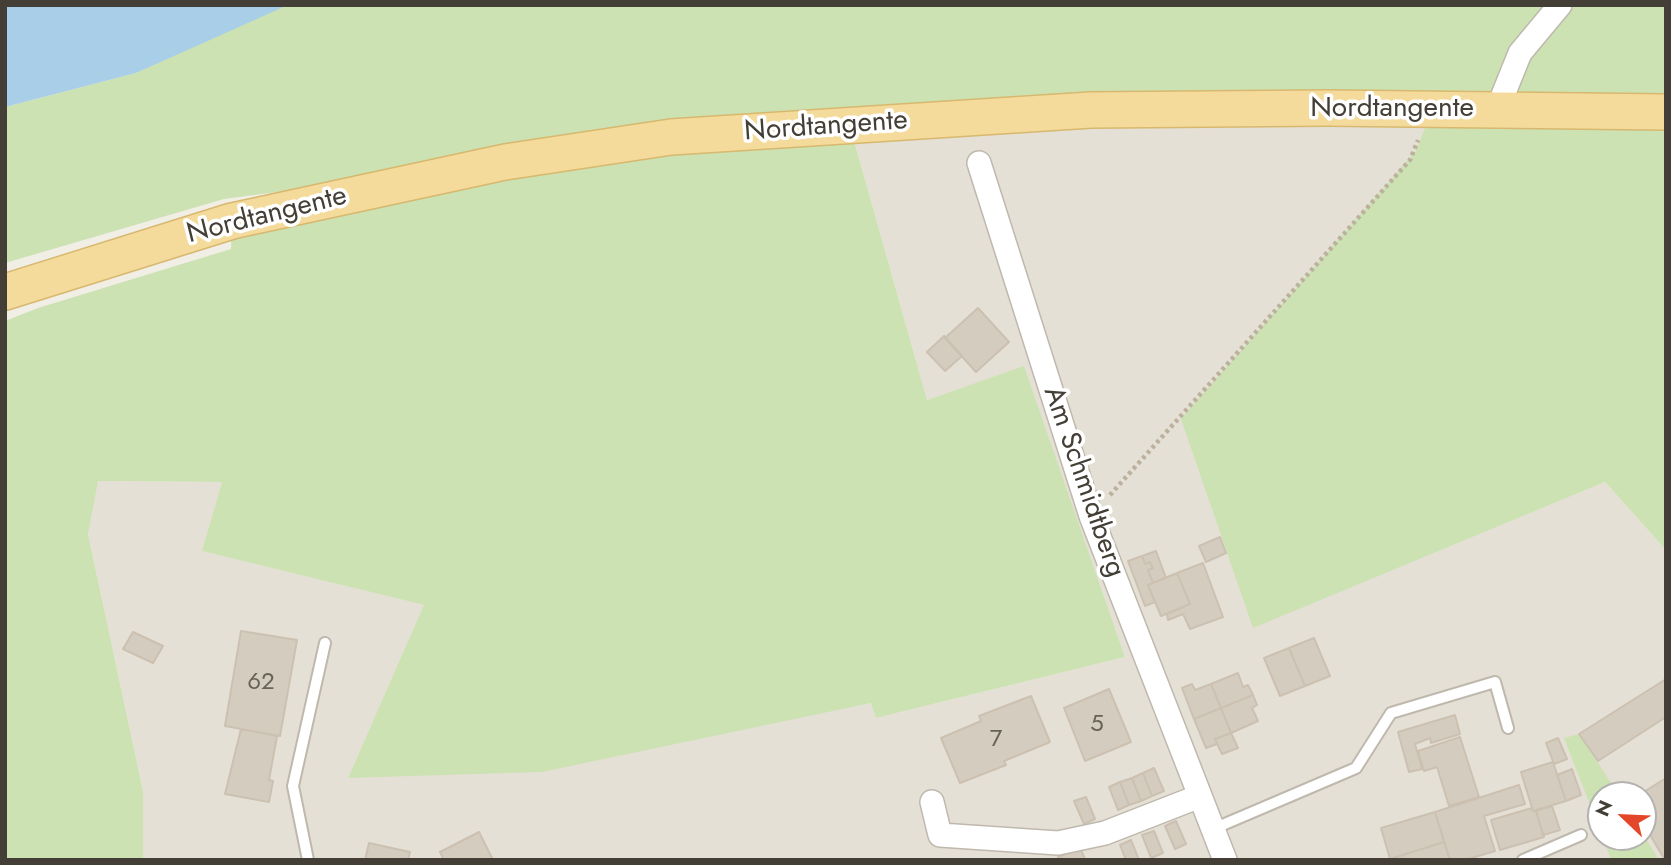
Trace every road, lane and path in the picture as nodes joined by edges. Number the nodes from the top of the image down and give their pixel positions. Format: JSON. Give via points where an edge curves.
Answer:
{"nodes":[{"id":1,"x":1560,"y":5,"type":"edge"},
{"id":2,"x":1431,"y":109,"type":"junction"},
{"id":3,"x":1497,"y":110,"type":"junction"},
{"id":4,"x":1666,"y":112,"type":"edge"},
{"id":5,"x":979,"y":163,"type":"dead end"},
{"id":6,"x":5,"y":292,"type":"edge"},
{"id":7,"x":1091,"y":516,"type":"junction"},
{"id":8,"x":325,"y":643,"type":"dead end"},
{"id":9,"x":1508,"y":728,"type":"dead end"},
{"id":10,"x":1200,"y":796,"type":"junction"},
{"id":11,"x":932,"y":802,"type":"dead end"},
{"id":12,"x":1213,"y":828,"type":"junction"},
{"id":13,"x":1581,"y":835,"type":"dead end"},
{"id":14,"x":308,"y":860,"type":"edge"},
{"id":15,"x":1225,"y":860,"type":"edge"},
{"id":16,"x":1523,"y":860,"type":"edge"}],
"edges":[{"from":1,"to":3,"type":"street","via":[[1520,53]]},
{"from":2,"to":3,"type":"main road","name":"Nordtangente"},
{"from":2,"to":6,"type":"main road","name":"Nordtangente","via":[[1091,110],[671,137],[505,162],[232,221]]},
{"from":2,"to":7,"type":"path","via":[[1410,160]]},
{"from":3,"to":4,"type":"main road","name":"Nordtangente"},
{"from":5,"to":7,"type":"street","name":"Am Schmidtberg"},
{"from":7,"to":10,"type":"street","name":"Am Schmidtberg"},
{"from":8,"to":14,"type":"lane","via":[[293,786]]},
{"from":9,"to":12,"type":"lane","via":[[1495,682],[1391,713],[1356,768]]},
{"from":10,"to":11,"type":"street","via":[[1105,833],[1058,843],[940,835]]},
{"from":10,"to":12,"type":"street","name":"Am Schmidtberg"},
{"from":12,"to":15,"type":"street","name":"Am Schmidtberg"},
{"from":13,"to":16,"type":"lane"}]}
